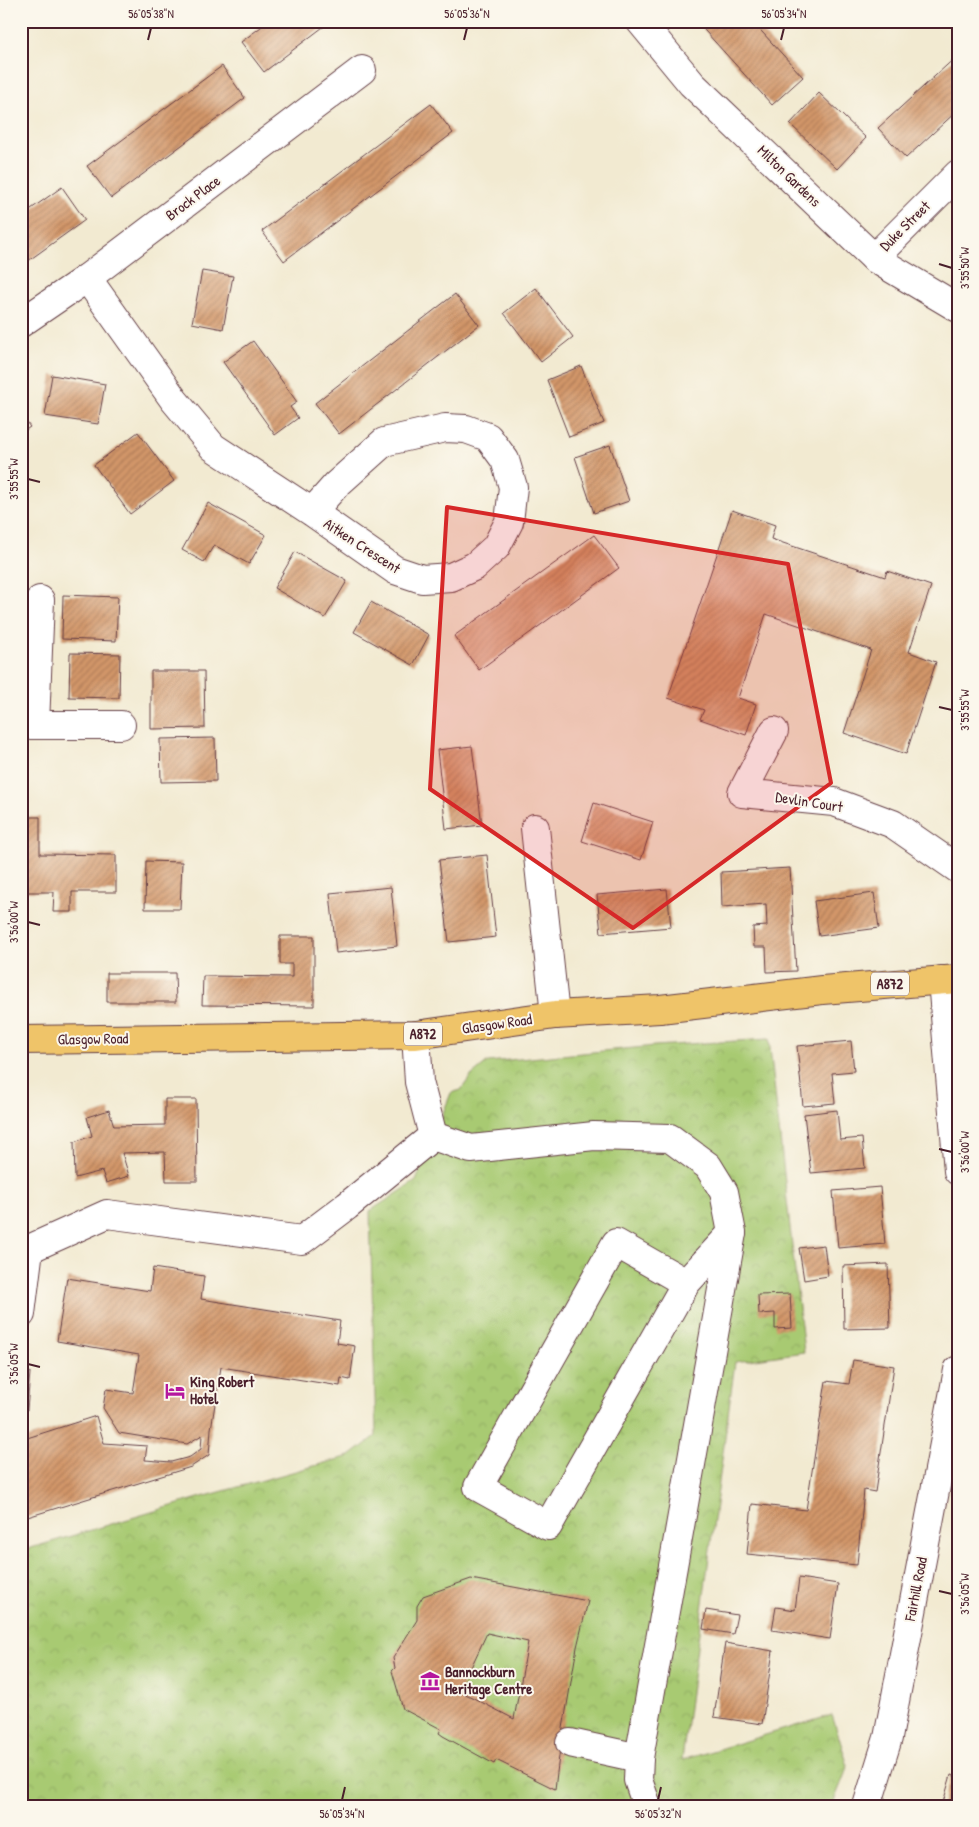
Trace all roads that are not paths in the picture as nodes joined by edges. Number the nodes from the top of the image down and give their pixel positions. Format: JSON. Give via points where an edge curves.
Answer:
{"nodes":[{"id":1,"x":640,"y":21,"type":"edge"},
{"id":2,"x":362,"y":70,"type":"dead end"},
{"id":3,"x":958,"y":174,"type":"edge"},
{"id":4,"x":874,"y":258,"type":"junction"},
{"id":5,"x":87,"y":278,"type":"junction"},
{"id":6,"x":958,"y":308,"type":"edge"},
{"id":7,"x":21,"y":323,"type":"edge"},
{"id":8,"x":312,"y":512,"type":"junction"},
{"id":9,"x":40,"y":600,"type":"dead end"},
{"id":10,"x":28,"y":725,"type":"edge"},
{"id":11,"x":121,"y":725,"type":"dead end"},
{"id":12,"x":774,"y":731,"type":"dead end"},
{"id":13,"x":535,"y":828,"type":"dead end"},
{"id":14,"x":958,"y":869,"type":"edge"},
{"id":15,"x":950,"y":979,"type":"edge"},
{"id":16,"x":555,"y":1015,"type":"junction"},
{"id":17,"x":416,"y":1035,"type":"junction"},
{"id":18,"x":21,"y":1040,"type":"edge"},
{"id":19,"x":433,"y":1136,"type":"junction"},
{"id":20,"x":958,"y":1171,"type":"edge"},
{"id":21,"x":732,"y":1233,"type":"junction"},
{"id":22,"x":25,"y":1249,"type":"edge"},
{"id":23,"x":686,"y":1283,"type":"junction"},
{"id":24,"x":21,"y":1314,"type":"edge"},
{"id":25,"x":958,"y":1370,"type":"edge"},
{"id":26,"x":570,"y":1743,"type":"dead end"},
{"id":27,"x":639,"y":1758,"type":"junction"},
{"id":28,"x":648,"y":1806,"type":"edge"},
{"id":29,"x":866,"y":1806,"type":"edge"}],
"edges":[{"from":1,"to":4,"type":"street","name":"Milton Gardens","via":[[692,84]]},
{"from":2,"to":5,"type":"street","name":"Brock Place"},
{"from":3,"to":4,"type":"street","name":"Duke Street"},
{"from":4,"to":6,"type":"street","name":"Milton Gardens"},
{"from":5,"to":7,"type":"street","name":"Brock Place"},
{"from":5,"to":8,"type":"street","name":"Aitken Crescent","via":[[174,400],[213,447]]},
{"from":8,"to":8,"type":"street","name":"Aitken Crescent","via":[[336,485],[384,442],[445,428],[466,429],[488,437],[505,460],[513,487],[510,522],[496,547],[475,566],[451,577],[422,578],[395,570]]},
{"from":9,"to":10,"type":"street"},
{"from":10,"to":11,"type":"street"},
{"from":12,"to":14,"type":"street","name":"Devlin Court","via":[[742,793],[834,802],[893,824]]},
{"from":13,"to":16,"type":"street"},
{"from":15,"to":16,"type":"main road","name":"Glasgow Road","number":"A872","via":[[660,1009]]},
{"from":15,"to":20,"type":"street"},
{"from":16,"to":17,"type":"main road","name":"Glasgow Road","number":"A872"},
{"from":17,"to":18,"type":"main road","name":"Glasgow Road","number":"A872"},
{"from":17,"to":19,"type":"street","via":[[419,1082]]},
{"from":19,"to":21,"type":"street","via":[[471,1149],[594,1136],[670,1138],[708,1166],[724,1192]]},
{"from":19,"to":22,"type":"street","via":[[302,1240],[107,1214]]},
{"from":21,"to":23,"type":"street"},
{"from":21,"to":27,"type":"street"},
{"from":22,"to":24,"type":"street"},
{"from":23,"to":23,"type":"street","via":[[548,1526],[478,1487],[616,1243]]},
{"from":25,"to":29,"type":"street","name":"Fairhill Road","via":[[888,1738]]},
{"from":26,"to":27,"type":"street"},
{"from":27,"to":28,"type":"street","via":[[638,1780]]}]}
